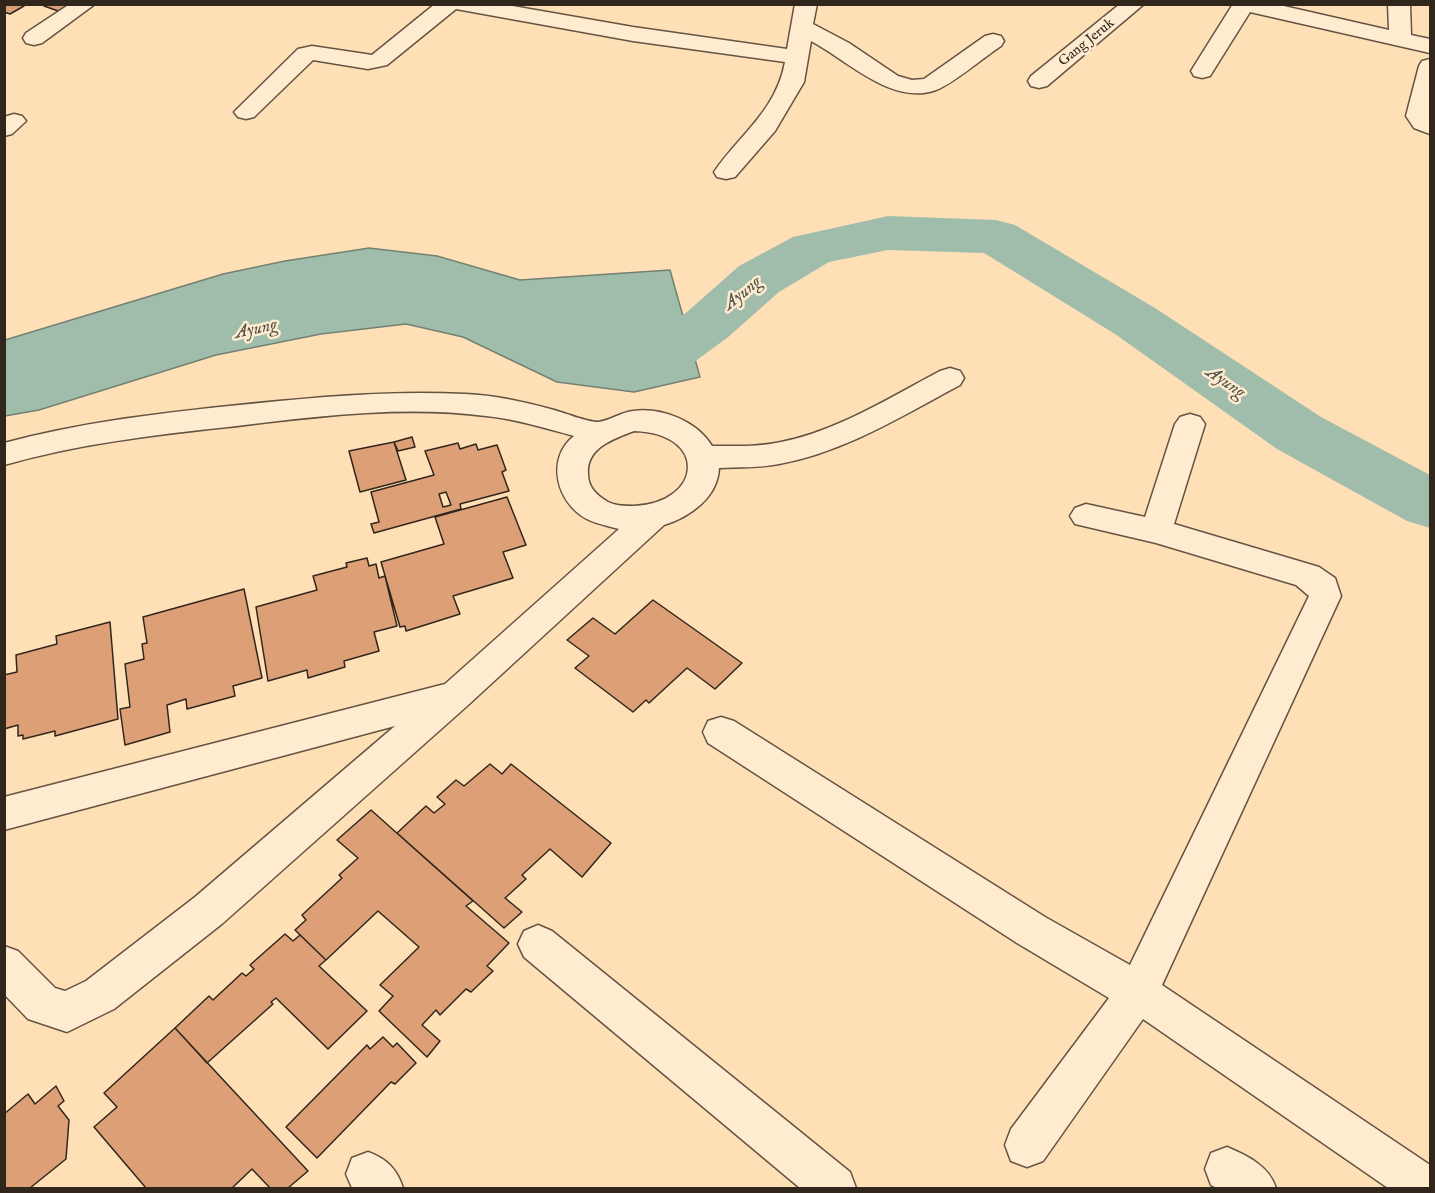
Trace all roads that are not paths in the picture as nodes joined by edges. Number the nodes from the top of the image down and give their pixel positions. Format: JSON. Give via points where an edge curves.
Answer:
{"nodes":[{"id":1,"x":85,"y":4,"type":"edge"},
{"id":2,"x":449,"y":4,"type":"edge"},
{"id":3,"x":461,"y":4,"type":"edge"},
{"id":4,"x":806,"y":4,"type":"edge"},
{"id":5,"x":1134,"y":4,"type":"edge"},
{"id":6,"x":1244,"y":4,"type":"edge"},
{"id":7,"x":1399,"y":4,"type":"edge"},
{"id":8,"x":804,"y":28,"type":"junction"},
{"id":9,"x":34,"y":38,"type":"dead end"},
{"id":10,"x":1400,"y":40,"type":"junction"},
{"id":11,"x":993,"y":41,"type":"dead end"},
{"id":12,"x":1431,"y":46,"type":"edge"},
{"id":13,"x":796,"y":57,"type":"junction"},
{"id":14,"x":1431,"y":66,"type":"edge"},
{"id":15,"x":1202,"y":71,"type":"dead end"},
{"id":16,"x":1039,"y":81,"type":"dead end"},
{"id":17,"x":246,"y":112,"type":"dead end"},
{"id":18,"x":1431,"y":127,"type":"edge"},
{"id":19,"x":726,"y":172,"type":"dead end"},
{"id":20,"x":950,"y":378,"type":"dead end"},
{"id":21,"x":1190,"y":424,"type":"dead end"},
{"id":22,"x":597,"y":432,"type":"junction"},
{"id":23,"x":4,"y":454,"type":"edge"},
{"id":24,"x":702,"y":457,"type":"junction"},
{"id":25,"x":1086,"y":516,"type":"dead end"},
{"id":26,"x":653,"y":517,"type":"junction"},
{"id":27,"x":1156,"y":531,"type":"junction"},
{"id":28,"x":455,"y":696,"type":"junction"},
{"id":29,"x":721,"y":732,"type":"dead end"},
{"id":30,"x":4,"y":814,"type":"edge"},
{"id":31,"x":538,"y":944,"type":"dead end"},
{"id":32,"x":4,"y":965,"type":"edge"},
{"id":33,"x":1138,"y":993,"type":"junction"},
{"id":34,"x":1028,"y":1145,"type":"dead end"},
{"id":35,"x":834,"y":1188,"type":"edge"},
{"id":36,"x":1426,"y":1188,"type":"edge"}],
"edges":[{"from":1,"to":9,"type":"street"},
{"from":2,"to":17,"type":"street","via":[[380,60],[306,54]]},
{"from":3,"to":13,"type":"street"},
{"from":4,"to":8,"type":"street"},
{"from":5,"to":16,"type":"street","name":"Gang Jeruk"},
{"from":6,"to":10,"type":"street"},
{"from":6,"to":15,"type":"street"},
{"from":7,"to":10,"type":"street"},
{"from":8,"to":11,"type":"street","via":[[890,81],[912,87],[930,85]]},
{"from":8,"to":13,"type":"street"},
{"from":10,"to":12,"type":"street"},
{"from":13,"to":19,"type":"street","via":[[793,82],[767,126]]},
{"from":14,"to":18,"type":"street","via":[[1418,116]]},
{"from":20,"to":24,"type":"street","via":[[817,443],[756,456]]},
{"from":21,"to":27,"type":"street"},
{"from":22,"to":23,"type":"street","via":[[506,408],[403,403],[293,409],[114,430]]},
{"from":22,"to":24,"type":"street","via":[[632,421],[668,426],[684,433]]},
{"from":22,"to":26,"type":"street","via":[[573,456],[572,485],[580,498],[612,516]]},
{"from":24,"to":26,"type":"street","via":[[704,475],[694,493],[677,508]]},
{"from":25,"to":27,"type":"street"},
{"from":26,"to":28,"type":"street"},
{"from":27,"to":33,"type":"street","via":[[1307,576],[1323,587],[1325,596]]},
{"from":28,"to":30,"type":"street"},
{"from":28,"to":32,"type":"street","via":[[209,910],[100,995],[67,1012],[43,1005]]},
{"from":29,"to":33,"type":"street","via":[[1031,930]]},
{"from":31,"to":35,"type":"street"},
{"from":33,"to":34,"type":"street"},
{"from":33,"to":36,"type":"street"}]}
